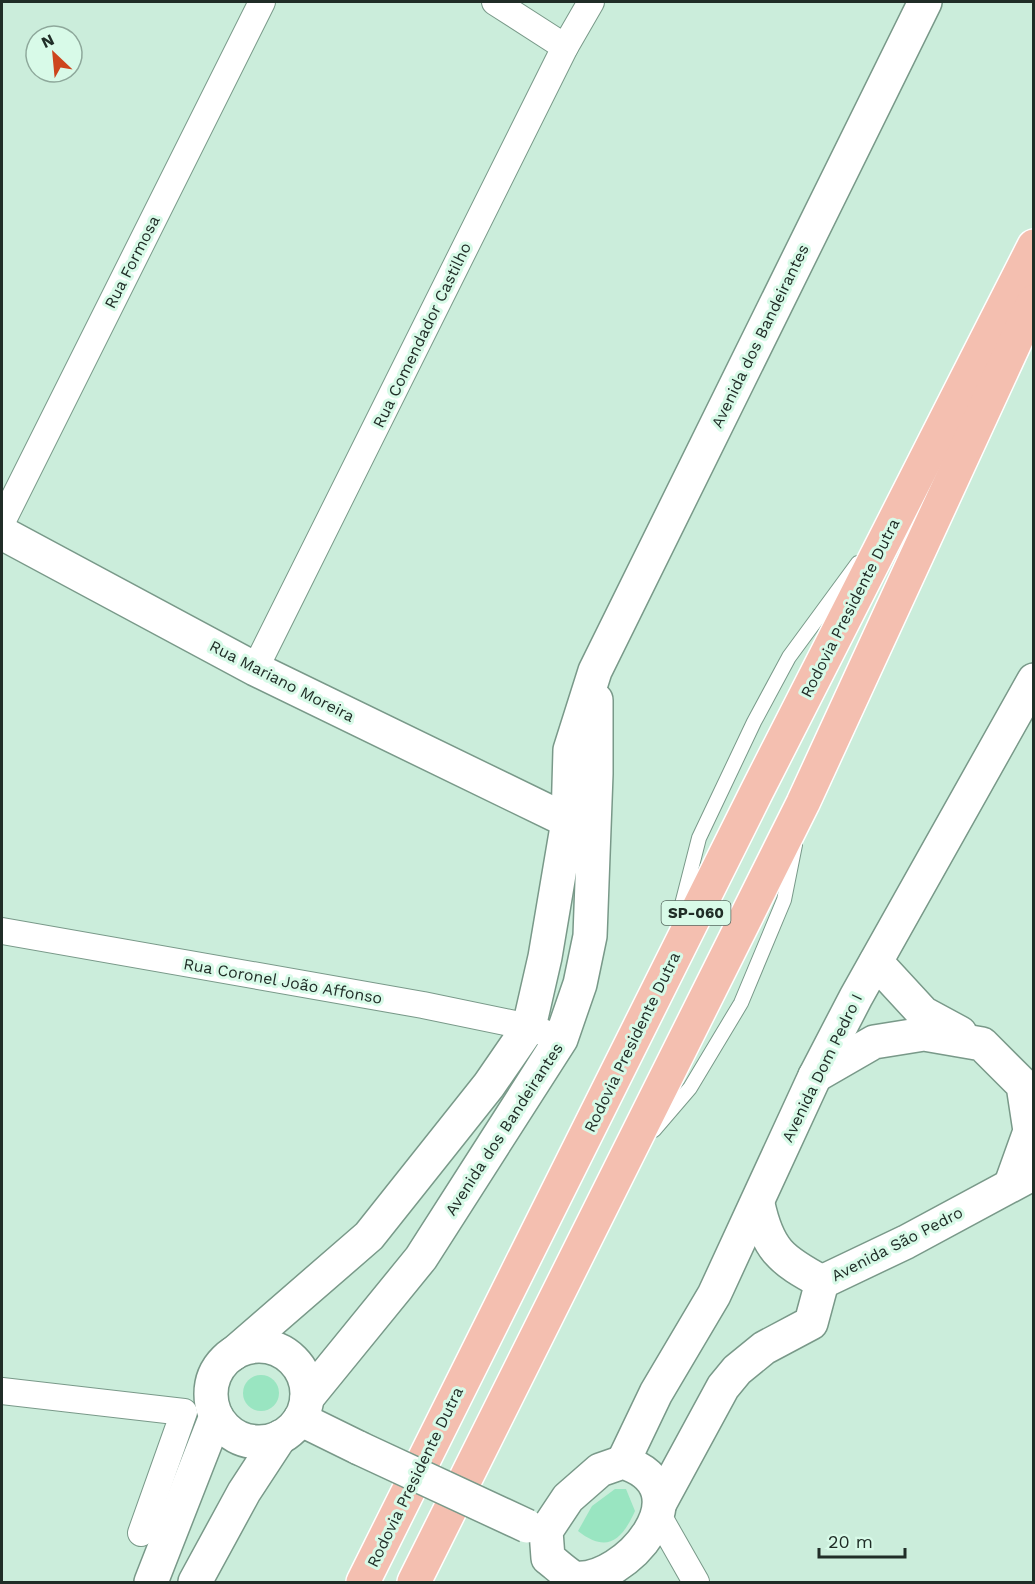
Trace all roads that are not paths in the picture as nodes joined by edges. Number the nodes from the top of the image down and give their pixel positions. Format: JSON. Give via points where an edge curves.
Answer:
{"nodes":[{"id":1,"x":262,"y":2,"type":"edge"},
{"id":2,"x":495,"y":2,"type":"edge"},
{"id":3,"x":591,"y":2,"type":"edge"},
{"id":4,"x":925,"y":2,"type":"edge"},
{"id":5,"x":565,"y":47,"type":"junction"},
{"id":6,"x":1034,"y":246,"type":"edge"},
{"id":7,"x":1034,"y":301,"type":"edge"},
{"id":8,"x":2,"y":522,"type":"edge"},
{"id":9,"x":2,"y":533,"type":"edge"},
{"id":10,"x":255,"y":669,"type":"junction"},
{"id":11,"x":595,"y":671,"type":"junction"},
{"id":12,"x":1034,"y":680,"type":"edge"},
{"id":13,"x":568,"y":821,"type":"junction"},
{"id":14,"x":2,"y":931,"type":"edge"},
{"id":15,"x":876,"y":962,"type":"junction"},
{"id":16,"x":529,"y":1027,"type":"junction"},
{"id":17,"x":561,"y":1039,"type":"junction"},
{"id":18,"x":982,"y":1044,"type":"junction"},
{"id":19,"x":1034,"y":1070,"type":"edge"},
{"id":20,"x":815,"y":1076,"type":"junction"},
{"id":21,"x":1027,"y":1180,"type":"edge"},
{"id":22,"x":758,"y":1204,"type":"junction"},
{"id":23,"x":822,"y":1282,"type":"junction"},
{"id":24,"x":233,"y":1354,"type":"junction"},
{"id":25,"x":2,"y":1392,"type":"edge"},
{"id":26,"x":216,"y":1416,"type":"junction"},
{"id":27,"x":296,"y":1418,"type":"junction"},
{"id":28,"x":623,"y":1462,"type":"junction"},
{"id":29,"x":660,"y":1510,"type":"junction"},
{"id":30,"x":141,"y":1533,"type":"dead end"},
{"id":31,"x":540,"y":1549,"type":"edge"},
{"id":32,"x":597,"y":1581,"type":"edge"},
{"id":33,"x":151,"y":1582,"type":"edge"},
{"id":34,"x":195,"y":1582,"type":"edge"},
{"id":35,"x":363,"y":1582,"type":"edge"},
{"id":36,"x":414,"y":1582,"type":"edge"},
{"id":37,"x":696,"y":1582,"type":"edge"}],
"edges":[{"from":1,"to":8,"type":"street","name":"Rua Formosa"},
{"from":2,"to":5,"type":"street"},
{"from":3,"to":5,"type":"street","name":"Rua Comendador Castilho"},
{"from":4,"to":11,"type":"main road","name":"Avenida dos Bandeirantes"},
{"from":5,"to":10,"type":"street","name":"Rua Comendador Castilho"},
{"from":6,"to":35,"type":"highway","name":"Rodovia Presidente Dutra","number":"SP-060"},
{"from":7,"to":36,"type":"highway","number":"SP-060","via":[[803,803]]},
{"from":9,"to":10,"type":"main road","name":"Rua Mariano Moreira"},
{"from":10,"to":13,"type":"main road","name":"Rua Mariano Moreira"},
{"from":11,"to":13,"type":"main road","name":"Avenida dos Bandeirantes","via":[[570,750]]},
{"from":11,"to":17,"type":"main road","name":"Avenida dos Bandeirantes","via":[[597,774],[590,936],[580,984]]},
{"from":12,"to":15,"type":"main road","name":"Avenida Dom Pedro I"},
{"from":13,"to":16,"type":"main road","name":"Avenida dos Bandeirantes"},
{"from":14,"to":16,"type":"street","name":"Rua Coronel João Affonso"},
{"from":15,"to":18,"type":"main road","via":[[923,1013]]},
{"from":15,"to":20,"type":"main road","name":"Avenida Dom Pedro I"},
{"from":16,"to":17,"type":"street","name":"Rua Coronel João Affonso"},
{"from":16,"to":24,"type":"main road","name":"Avenida dos Bandeirantes","via":[[489,1085],[369,1236]]},
{"from":17,"to":27,"type":"main road","name":"Avenida dos Bandeirantes","via":[[421,1258]]},
{"from":18,"to":19,"type":"main road"},
{"from":18,"to":20,"type":"main road","via":[[924,1034],[874,1042]]},
{"from":18,"to":21,"type":"main road","via":[[1023,1085],[1030,1131]]},
{"from":20,"to":22,"type":"main road","name":"Avenida Dom Pedro I"},
{"from":21,"to":23,"type":"main road","name":"Avenida São Pedro"},
{"from":22,"to":23,"type":"main road","via":[[765,1235],[792,1266]]},
{"from":22,"to":28,"type":"main road","name":"Avenida Dom Pedro I","via":[[714,1295],[656,1393]]},
{"from":23,"to":29,"type":"main road","name":"Avenida São Pedro","via":[[811,1323],[764,1348],[723,1387]]},
{"from":24,"to":26,"type":"main road","via":[[222,1364],[211,1389]]},
{"from":24,"to":27,"type":"main road","via":[[262,1346],[283,1354],[300,1369],[306,1383]]},
{"from":25,"to":30,"type":"street","via":[[184,1412]]},
{"from":26,"to":27,"type":"main road","via":[[237,1437],[266,1441]]},
{"from":26,"to":33,"type":"main road"},
{"from":27,"to":31,"type":"main road","bridge":true,"via":[[359,1448]]},
{"from":27,"to":34,"type":"main road","name":"Avenida dos Bandeirantes","via":[[244,1492]]},
{"from":28,"to":29,"type":"main road","via":[[639,1467],[651,1478]]},
{"from":28,"to":31,"type":"main road","via":[[600,1470],[568,1498]]},
{"from":29,"to":32,"type":"main road","via":[[646,1544],[622,1571]]},
{"from":29,"to":37,"type":"street"},
{"from":31,"to":32,"type":"main road","via":[[575,1578]]}]}
